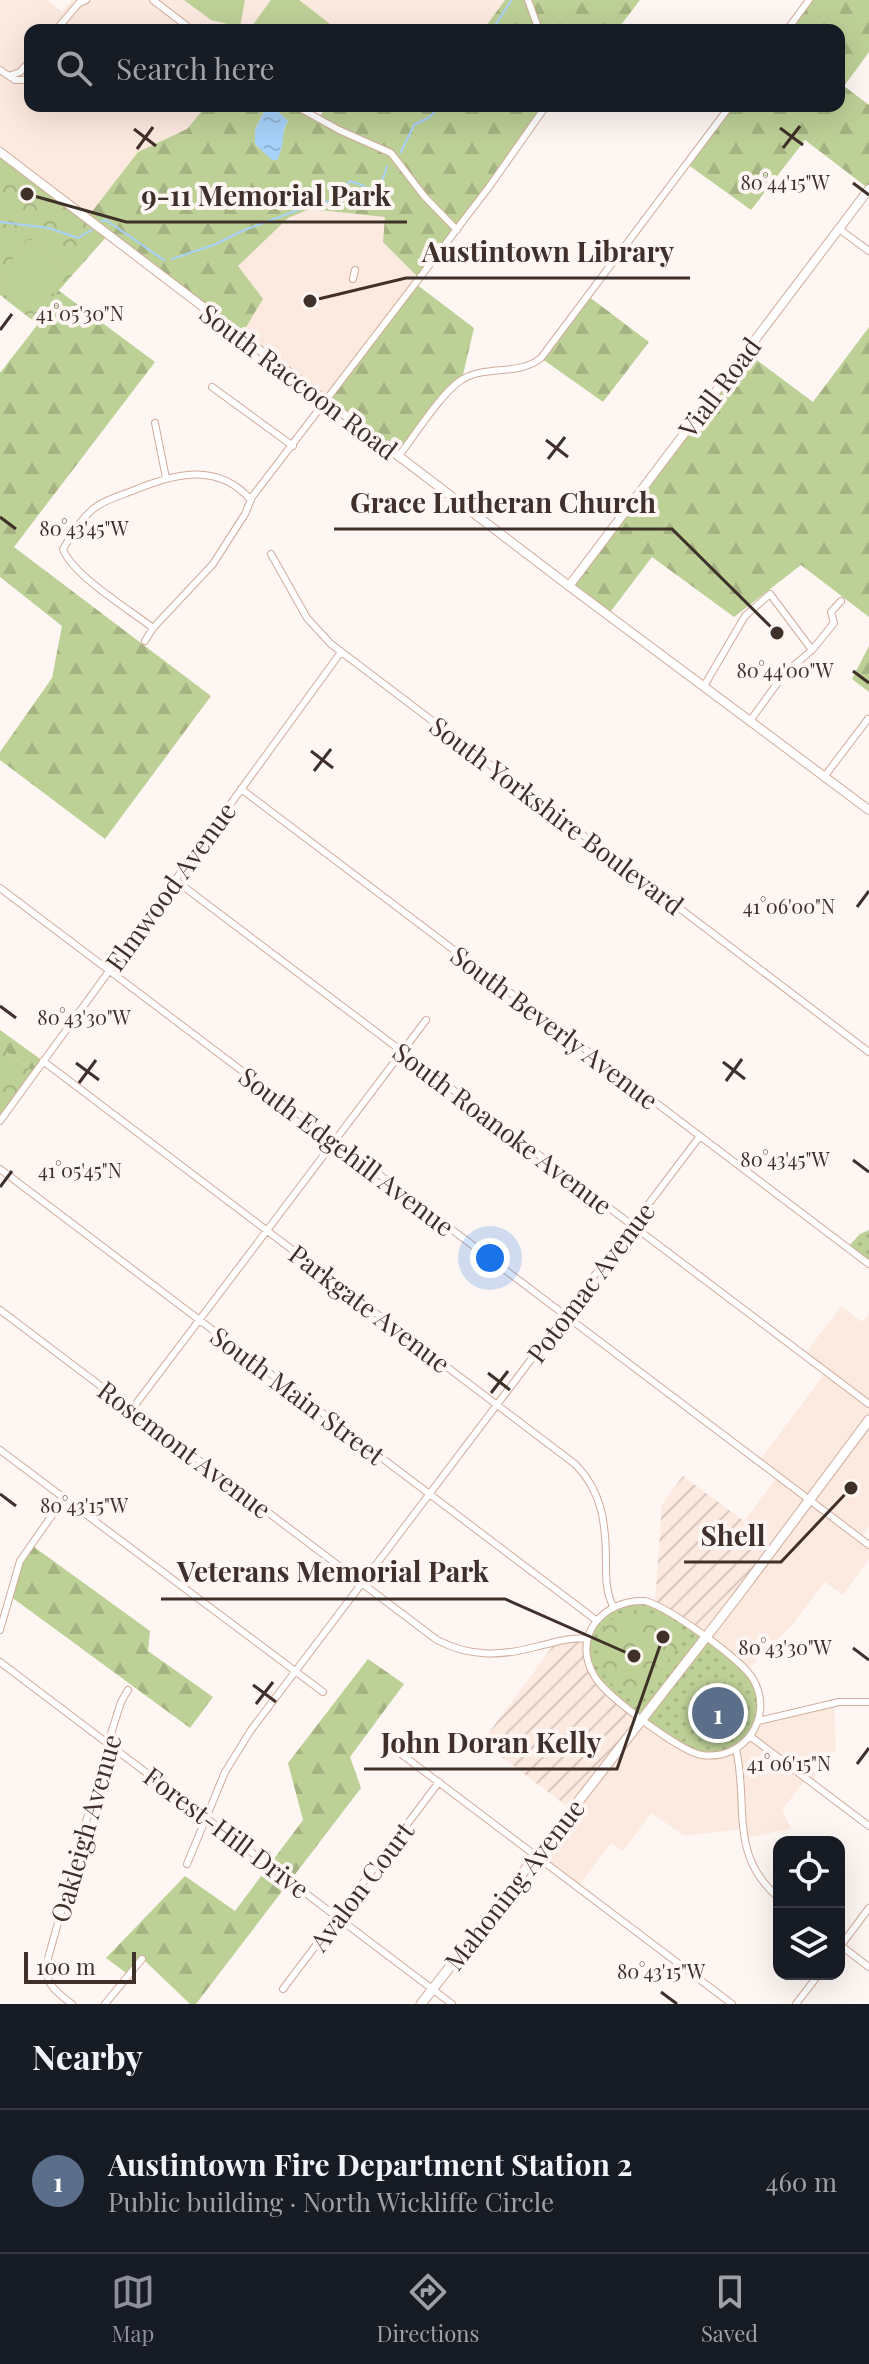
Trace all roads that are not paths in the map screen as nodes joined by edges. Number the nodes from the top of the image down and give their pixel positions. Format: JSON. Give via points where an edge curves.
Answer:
{"nodes":[{"id":1,"x":86,"y":0,"type":"edge"},
{"id":2,"x":153,"y":0,"type":"edge"},
{"id":3,"x":528,"y":0,"type":"edge"},
{"id":4,"x":809,"y":0,"type":"edge"},
{"id":5,"x":61,"y":24,"type":"edge"},
{"id":6,"x":184,"y":24,"type":"edge"},
{"id":7,"x":537,"y":24,"type":"edge"},
{"id":8,"x":791,"y":24,"type":"edge"},
{"id":9,"x":24,"y":68,"type":"edge"},
{"id":10,"x":0,"y":70,"type":"edge"},
{"id":11,"x":9,"y":76,"type":"junction"},
{"id":12,"x":24,"y":80,"type":"edge"},
{"id":13,"x":307,"y":112,"type":"edge"},
{"id":14,"x":542,"y":112,"type":"edge"},
{"id":15,"x":726,"y":112,"type":"edge"},
{"id":16,"x":0,"y":152,"type":"edge"},
{"id":17,"x":869,"y":189,"type":"edge"},
{"id":18,"x":839,"y":229,"type":"junction"},
{"id":19,"x":457,"y":230,"type":"junction"},
{"id":20,"x":869,"y":251,"type":"edge"},
{"id":21,"x":355,"y":270,"type":"dead end"},
{"id":22,"x":353,"y":279,"type":"dead end"},
{"id":23,"x":212,"y":387,"type":"dead end"},
{"id":24,"x":326,"y":402,"type":"junction"},
{"id":25,"x":155,"y":423,"type":"dead end"},
{"id":26,"x":293,"y":446,"type":"junction"},
{"id":27,"x":398,"y":457,"type":"junction"},
{"id":28,"x":166,"y":478,"type":"junction"},
{"id":29,"x":251,"y":500,"type":"junction"},
{"id":30,"x":271,"y":554,"type":"dead end"},
{"id":31,"x":569,"y":586,"type":"junction"},
{"id":32,"x":841,"y":601,"type":"dead end"},
{"id":33,"x":153,"y":628,"type":"junction"},
{"id":34,"x":145,"y":641,"type":"dead end"},
{"id":35,"x":812,"y":650,"type":"junction"},
{"id":36,"x":341,"y":652,"type":"junction"},
{"id":37,"x":704,"y":686,"type":"junction"},
{"id":38,"x":868,"y":719,"type":"edge"},
{"id":39,"x":750,"y":721,"type":"junction"},
{"id":40,"x":824,"y":777,"type":"junction"},
{"id":41,"x":241,"y":789,"type":"junction"},
{"id":42,"x":869,"y":810,"type":"edge"},
{"id":43,"x":175,"y":880,"type":"junction"},
{"id":44,"x":0,"y":888,"type":"edge"},
{"id":45,"x":109,"y":971,"type":"junction"},
{"id":46,"x":426,"y":1020,"type":"dead end"},
{"id":47,"x":402,"y":1051,"type":"junction"},
{"id":48,"x":869,"y":1052,"type":"edge"},
{"id":49,"x":43,"y":1061,"type":"junction"},
{"id":50,"x":0,"y":1121,"type":"edge"},
{"id":51,"x":700,"y":1136,"type":"junction"},
{"id":52,"x":334,"y":1141,"type":"junction"},
{"id":53,"x":0,"y":1169,"type":"edge"},
{"id":54,"x":632,"y":1226,"type":"junction"},
{"id":55,"x":267,"y":1231,"type":"junction"},
{"id":56,"x":869,"y":1264,"type":"edge"},
{"id":57,"x":0,"y":1310,"type":"edge"},
{"id":58,"x":565,"y":1315,"type":"junction"},
{"id":59,"x":200,"y":1320,"type":"junction"},
{"id":60,"x":497,"y":1404,"type":"junction"},
{"id":61,"x":869,"y":1404,"type":"edge"},
{"id":62,"x":132,"y":1409,"type":"junction"},
{"id":63,"x":869,"y":1420,"type":"edge"},
{"id":64,"x":0,"y":1450,"type":"edge"},
{"id":65,"x":430,"y":1494,"type":"junction"},
{"id":66,"x":64,"y":1498,"type":"junction"},
{"id":67,"x":809,"y":1500,"type":"junction"},
{"id":68,"x":869,"y":1545,"type":"edge"},
{"id":69,"x":362,"y":1583,"type":"junction"},
{"id":70,"x":613,"y":1606,"type":"junction"},
{"id":71,"x":596,"y":1620,"type":"junction"},
{"id":72,"x":0,"y":1630,"type":"edge"},
{"id":73,"x":705,"y":1638,"type":"junction"},
{"id":74,"x":588,"y":1639,"type":"junction"},
{"id":75,"x":0,"y":1662,"type":"edge"},
{"id":76,"x":295,"y":1672,"type":"junction"},
{"id":77,"x":128,"y":1690,"type":"dead end"},
{"id":78,"x":323,"y":1692,"type":"dead end"},
{"id":79,"x":869,"y":1702,"type":"edge"},
{"id":80,"x":642,"y":1719,"type":"junction"},
{"id":81,"x":758,"y":1721,"type":"junction"},
{"id":82,"x":751,"y":1737,"type":"junction"},
{"id":83,"x":384,"y":1741,"type":"dead end"},
{"id":84,"x":108,"y":1743,"type":"junction"},
{"id":85,"x":736,"y":1749,"type":"junction"},
{"id":86,"x":439,"y":1782,"type":"junction"},
{"id":87,"x":206,"y":1817,"type":"junction"},
{"id":88,"x":869,"y":1826,"type":"edge"},
{"id":89,"x":536,"y":1855,"type":"junction"},
{"id":90,"x":187,"y":1864,"type":"dead end"},
{"id":91,"x":773,"y":1892,"type":"edge"},
{"id":92,"x":869,"y":1908,"type":"edge"},
{"id":93,"x":338,"y":1916,"type":"junction"},
{"id":94,"x":845,"y":1939,"type":"edge"},
{"id":95,"x":845,"y":1950,"type":"edge"},
{"id":96,"x":142,"y":1959,"type":"dead end"},
{"id":97,"x":869,"y":1967,"type":"edge"},
{"id":98,"x":814,"y":1980,"type":"edge"},
{"id":99,"x":283,"y":1989,"type":"dead end"},
{"id":100,"x":433,"y":1989,"type":"junction"},
{"id":101,"x":72,"y":2004,"type":"edge"},
{"id":102,"x":105,"y":2004,"type":"edge"},
{"id":103,"x":421,"y":2004,"type":"edge"},
{"id":104,"x":452,"y":2004,"type":"edge"},
{"id":105,"x":732,"y":2004,"type":"edge"},
{"id":106,"x":796,"y":2004,"type":"edge"}],
"edges":[{"from":1,"to":5,"type":"street"},
{"from":2,"to":6,"type":"street"},
{"from":3,"to":7,"type":"street"},
{"from":4,"to":8,"type":"street"},
{"from":9,"to":11,"type":"street"},
{"from":10,"to":11,"type":"street"},
{"from":11,"to":12,"type":"street"},
{"from":13,"to":19,"type":"street","via":[[391,153]]},
{"from":14,"to":19,"type":"street"},
{"from":15,"to":27,"type":"street","via":[[541,358],[523,368],[462,379]]},
{"from":16,"to":24,"type":"street","name":"South Raccoon Road"},
{"from":17,"to":18,"type":"street","name":"Viall Road"},
{"from":18,"to":20,"type":"street"},
{"from":18,"to":31,"type":"street","name":"Viall Road"},
{"from":19,"to":24,"type":"street"},
{"from":21,"to":22,"type":"street"},
{"from":23,"to":26,"type":"street"},
{"from":24,"to":26,"type":"street"},
{"from":24,"to":27,"type":"street","name":"South Raccoon Road"},
{"from":25,"to":28,"type":"street"},
{"from":26,"to":29,"type":"street"},
{"from":27,"to":31,"type":"street","name":"South Raccoon Road"},
{"from":28,"to":29,"type":"street","via":[[200,472]]},
{"from":28,"to":33,"type":"street","via":[[102,502],[63,549],[81,573]]},
{"from":29,"to":33,"type":"street","via":[[213,564]]},
{"from":30,"to":36,"type":"street","name":"South Yorkshire Boulevard","via":[[307,618]]},
{"from":31,"to":37,"type":"street","name":"South Raccoon Road"},
{"from":32,"to":35,"type":"street","via":[[831,612],[834,623]]},
{"from":33,"to":34,"type":"street"},
{"from":35,"to":37,"type":"street","via":[[770,594],[745,616]]},
{"from":35,"to":39,"type":"street","via":[[784,674]]},
{"from":36,"to":41,"type":"street","name":"Elmwood Avenue"},
{"from":36,"to":48,"type":"street","name":"South Yorkshire Boulevard"},
{"from":37,"to":39,"type":"street","name":"South Raccoon Road"},
{"from":38,"to":40,"type":"street"},
{"from":39,"to":40,"type":"street","name":"South Raccoon Road"},
{"from":40,"to":42,"type":"street","name":"South Raccoon Road"},
{"from":41,"to":43,"type":"street","name":"Elmwood Avenue"},
{"from":41,"to":51,"type":"street","name":"South Beverly Avenue"},
{"from":43,"to":45,"type":"street","name":"Elmwood Avenue"},
{"from":43,"to":47,"type":"street","name":"South Roanoke Avenue"},
{"from":44,"to":45,"type":"street","name":"South Edgehill Avenue"},
{"from":45,"to":49,"type":"street","name":"Elmwood Avenue"},
{"from":45,"to":52,"type":"street","name":"South Edgehill Avenue"},
{"from":46,"to":47,"type":"street"},
{"from":47,"to":52,"type":"street"},
{"from":47,"to":54,"type":"street","name":"South Roanoke Avenue"},
{"from":49,"to":50,"type":"street","name":"Elmwood Avenue"},
{"from":49,"to":55,"type":"street","name":"Parkgate Avenue"},
{"from":51,"to":54,"type":"street","name":"Potomac Avenue"},
{"from":51,"to":56,"type":"street","name":"South Beverly Avenue"},
{"from":52,"to":55,"type":"street"},
{"from":52,"to":58,"type":"street","name":"South Edgehill Avenue"},
{"from":53,"to":59,"type":"street","name":"South Main Street"},
{"from":54,"to":58,"type":"street","name":"Potomac Avenue"},
{"from":54,"to":61,"type":"street","name":"South Roanoke Avenue"},
{"from":55,"to":59,"type":"street"},
{"from":55,"to":60,"type":"street","name":"Parkgate Avenue"},
{"from":57,"to":62,"type":"street","name":"Rosemont Avenue"},
{"from":58,"to":60,"type":"street","name":"Potomac Avenue"},
{"from":58,"to":67,"type":"street","name":"South Edgehill Avenue"},
{"from":59,"to":62,"type":"street"},
{"from":59,"to":65,"type":"street","name":"South Main Street"},
{"from":60,"to":65,"type":"street","name":"Potomac Avenue"},
{"from":60,"to":70,"type":"street","name":"Parkgate Avenue","via":[[575,1464],[592,1486],[603,1514],[607,1591]]},
{"from":62,"to":69,"type":"street","name":"Rosemont Avenue"},
{"from":63,"to":67,"type":"main road","name":"Mahoning Avenue"},
{"from":64,"to":66,"type":"street"},
{"from":65,"to":69,"type":"street","name":"Potomac Avenue"},
{"from":65,"to":71,"type":"street","name":"South Main Street"},
{"from":66,"to":72,"type":"street","via":[[20,1561]]},
{"from":66,"to":76,"type":"street"},
{"from":67,"to":68,"type":"street","name":"South Edgehill Avenue"},
{"from":67,"to":73,"type":"main road","name":"Mahoning Avenue"},
{"from":69,"to":74,"type":"street","name":"Rosemont Avenue","via":[[437,1640],[464,1652],[503,1655],[572,1637]]},
{"from":69,"to":76,"type":"street","name":"Potomac Avenue"},
{"from":70,"to":71,"type":"street"},
{"from":70,"to":73,"type":"street","via":[[655,1603]]},
{"from":71,"to":74,"type":"street"},
{"from":73,"to":80,"type":"main road","name":"Mahoning Avenue"},
{"from":73,"to":81,"type":"street","via":[[752,1677],[759,1696]]},
{"from":74,"to":80,"type":"street","via":[[596,1680]]},
{"from":75,"to":84,"type":"street","name":"Forest-Hill Drive"},
{"from":76,"to":78,"type":"street"},
{"from":76,"to":87,"type":"street","name":"Potomac Avenue","via":[[235,1753]]},
{"from":77,"to":84,"type":"street","name":"Oakleigh Avenue"},
{"from":79,"to":81,"type":"street","via":[[839,1702]]},
{"from":80,"to":85,"type":"street","via":[[689,1752],[713,1756]]},
{"from":80,"to":89,"type":"main road","name":"Mahoning Avenue"},
{"from":81,"to":82,"type":"street"},
{"from":82,"to":85,"type":"street"},
{"from":82,"to":88,"type":"street"},
{"from":83,"to":86,"type":"street"},
{"from":84,"to":87,"type":"street","name":"Forest-Hill Drive"},
{"from":84,"to":101,"type":"street","name":"Oakleigh Avenue","via":[[47,1962],[50,1985]]},
{"from":85,"to":91,"type":"street","via":[[746,1850],[757,1875]]},
{"from":86,"to":89,"type":"street"},
{"from":86,"to":93,"type":"street","name":"Avalon Court"},
{"from":87,"to":90,"type":"street","name":"Potomac Avenue"},
{"from":87,"to":93,"type":"street","name":"Forest-Hill Drive"},
{"from":89,"to":100,"type":"main road","name":"Mahoning Avenue"},
{"from":89,"to":105,"type":"street"},
{"from":92,"to":94,"type":"street"},
{"from":93,"to":99,"type":"street","name":"Avalon Court"},
{"from":93,"to":100,"type":"street","name":"Forest-Hill Drive"},
{"from":95,"to":97,"type":"street"},
{"from":96,"to":102,"type":"street"},
{"from":98,"to":106,"type":"street"},
{"from":100,"to":103,"type":"main road","name":"Mahoning Avenue"},
{"from":100,"to":104,"type":"street","name":"Forest-Hill Drive"}]}
